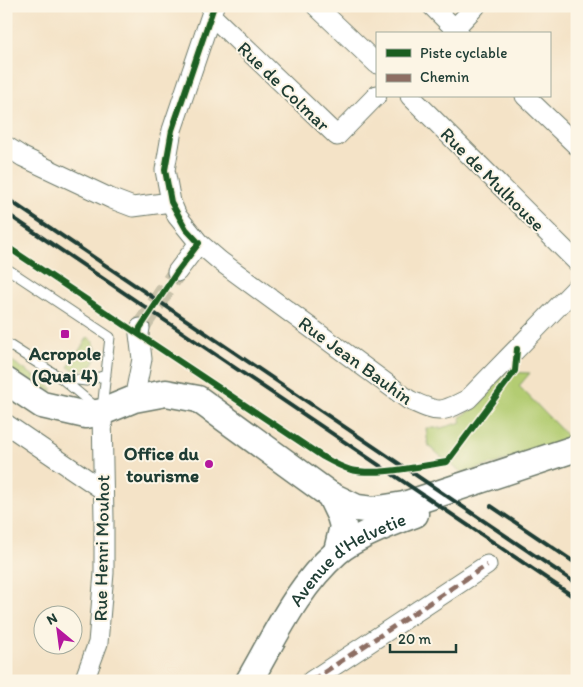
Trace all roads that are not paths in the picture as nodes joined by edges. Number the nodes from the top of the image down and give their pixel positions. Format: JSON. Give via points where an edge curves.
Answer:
{"nodes":[{"id":1,"x":316,"y":6,"type":"edge"},
{"id":2,"x":432,"y":6,"type":"edge"},
{"id":3,"x":476,"y":6,"type":"edge"},
{"id":4,"x":213,"y":11,"type":"edge"},
{"id":5,"x":458,"y":31,"type":"edge"},
{"id":6,"x":376,"y":63,"type":"edge"},
{"id":7,"x":376,"y":96,"type":"edge"},
{"id":8,"x":412,"y":98,"type":"edge"},
{"id":9,"x":528,"y":98,"type":"edge"},
{"id":10,"x":6,"y":146,"type":"edge"},
{"id":11,"x":577,"y":146,"type":"edge"},
{"id":12,"x":171,"y":202,"type":"junction"},
{"id":13,"x":199,"y":243,"type":"junction"},
{"id":14,"x":577,"y":262,"type":"edge"},
{"id":15,"x":6,"y":268,"type":"edge"},
{"id":16,"x":177,"y":272,"type":"tunnel mouth"},
{"id":17,"x":577,"y":287,"type":"edge"},
{"id":18,"x":140,"y":328,"type":"tunnel mouth"},
{"id":19,"x":6,"y":342,"type":"edge"},
{"id":20,"x":106,"y":375,"type":"junction"},
{"id":21,"x":61,"y":378,"type":"junction"},
{"id":22,"x":6,"y":381,"type":"edge"},
{"id":23,"x":134,"y":399,"type":"junction"},
{"id":24,"x":102,"y":412,"type":"junction"},
{"id":25,"x":6,"y":424,"type":"edge"},
{"id":26,"x":577,"y":448,"type":"edge"},
{"id":27,"x":577,"y":463,"type":"edge"},
{"id":28,"x":103,"y":490,"type":"junction"},
{"id":29,"x":330,"y":495,"type":"junction"},
{"id":30,"x":338,"y":551,"type":"junction"},
{"id":31,"x":487,"y":565,"type":"dead end"},
{"id":32,"x":84,"y":681,"type":"edge"},
{"id":33,"x":249,"y":681,"type":"edge"},
{"id":34,"x":311,"y":681,"type":"edge"}],
"edges":[{"from":1,"to":6,"type":"street"},
{"from":2,"to":5,"type":"street"},
{"from":3,"to":5,"type":"street"},
{"from":4,"to":7,"type":"street","name":"Rue de Colmar","via":[[336,136]]},
{"from":4,"to":12,"type":"street","name":"Rue Jean Bauhin","via":[[172,130],[165,170]]},
{"from":8,"to":14,"type":"street","name":"Rue de Mulhouse"},
{"from":9,"to":11,"type":"street"},
{"from":10,"to":12,"type":"street","via":[[134,207]]},
{"from":12,"to":13,"type":"street","name":"Rue Jean Bauhin","via":[[182,223]]},
{"from":13,"to":16,"type":"street"},
{"from":13,"to":17,"type":"street","name":"Rue Jean Bauhin","via":[[409,400],[434,411],[449,409],[468,399]]},
{"from":15,"to":20,"type":"lane","via":[[110,337]]},
{"from":18,"to":23,"type":"street","via":[[142,359]]},
{"from":19,"to":21,"type":"lane"},
{"from":20,"to":21,"type":"lane","via":[[86,381]]},
{"from":20,"to":24,"type":"lane"},
{"from":21,"to":24,"type":"lane"},
{"from":22,"to":24,"type":"main road","name":"Avenue d'Helvetie","via":[[42,405],[86,415]]},
{"from":23,"to":24,"type":"main road","name":"Avenue d'Helvetie"},
{"from":23,"to":29,"type":"main road","name":"Avenue d'Helvetie","via":[[166,393],[198,399]]},
{"from":24,"to":28,"type":"street","name":"Rue Henri Mouhot"},
{"from":25,"to":28,"type":"street"},
{"from":26,"to":29,"type":"main road","name":"Avenue d'Helvetie","via":[[404,505],[373,510],[357,508]]},
{"from":27,"to":30,"type":"main road","name":"Avenue d'Helvetie","via":[[412,515],[372,531]]},
{"from":28,"to":32,"type":"street","name":"Rue Henri Mouhot","via":[[104,573],[98,643]]},
{"from":29,"to":30,"type":"main road","via":[[343,526]]},
{"from":30,"to":33,"type":"main road","name":"Avenue d'Helvetie","via":[[303,588]]},
{"from":31,"to":34,"type":"street"}]}
